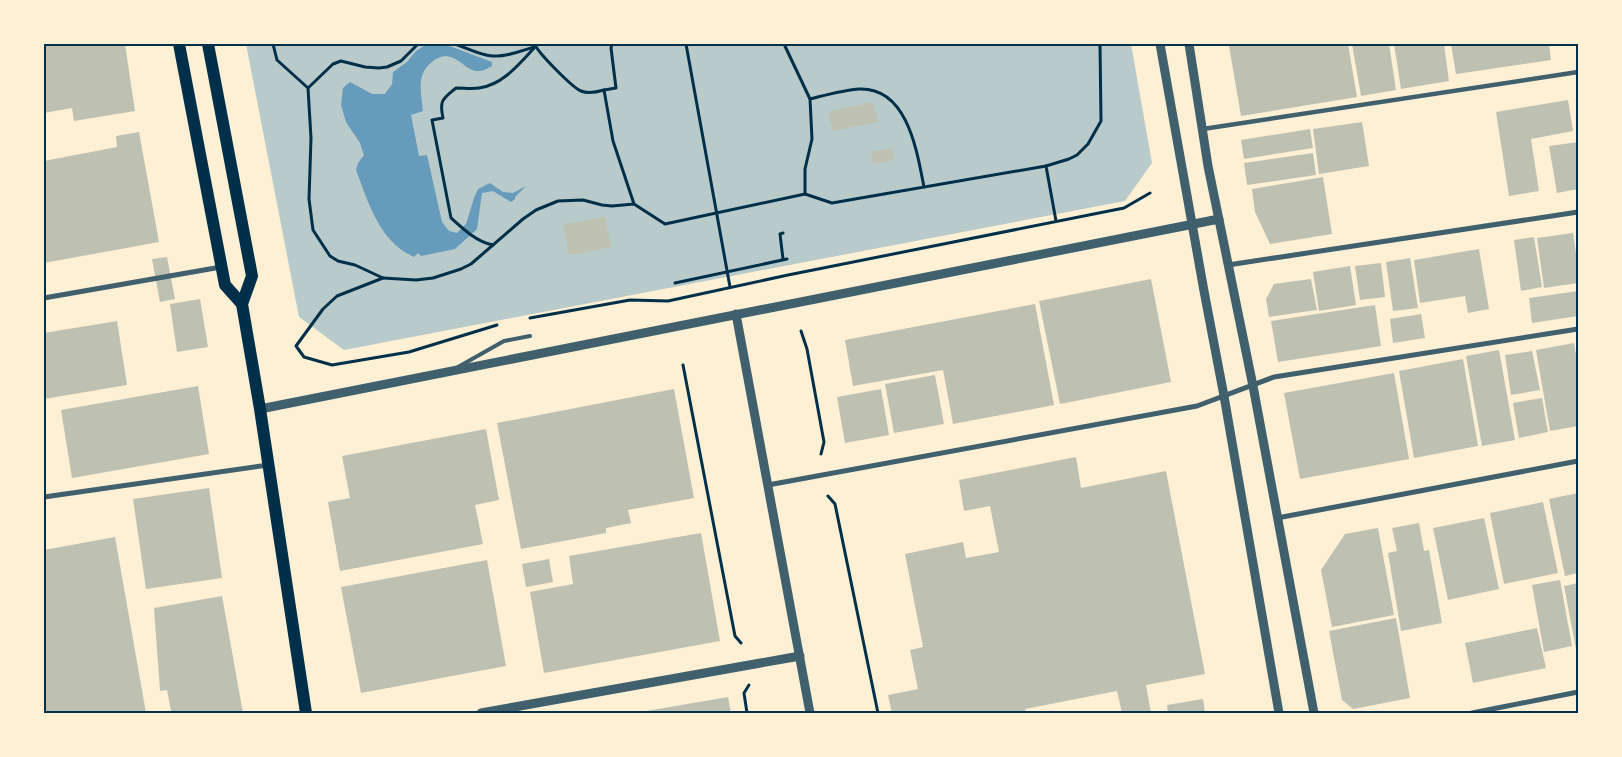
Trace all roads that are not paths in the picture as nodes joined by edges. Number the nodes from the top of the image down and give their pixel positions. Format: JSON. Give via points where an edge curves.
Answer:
{"nodes":[{"id":1,"x":179,"y":44,"type":"edge"},
{"id":2,"x":208,"y":44,"type":"edge"},
{"id":3,"x":1160,"y":44,"type":"edge"},
{"id":4,"x":1189,"y":44,"type":"edge"},
{"id":5,"x":1578,"y":72,"type":"edge"},
{"id":6,"x":1203,"y":129,"type":"junction"},
{"id":7,"x":1578,"y":212,"type":"edge"},
{"id":8,"x":1219,"y":219,"type":"junction"},
{"id":9,"x":1192,"y":225,"type":"junction"},
{"id":10,"x":1228,"y":265,"type":"junction"},
{"id":11,"x":222,"y":267,"type":"junction"},
{"id":12,"x":44,"y":298,"type":"edge"},
{"id":13,"x":242,"y":304,"type":"junction"},
{"id":14,"x":736,"y":314,"type":"junction"},
{"id":15,"x":1578,"y":329,"type":"edge"},
{"id":16,"x":530,"y":336,"type":"dead end"},
{"id":17,"x":449,"y":371,"type":"junction"},
{"id":18,"x":1253,"y":386,"type":"junction"},
{"id":19,"x":1224,"y":396,"type":"junction"},
{"id":20,"x":260,"y":408,"type":"junction"},
{"id":21,"x":1578,"y":461,"type":"edge"},
{"id":22,"x":268,"y":465,"type":"junction"},
{"id":23,"x":768,"y":485,"type":"junction"},
{"id":24,"x":44,"y":497,"type":"edge"},
{"id":25,"x":1277,"y":518,"type":"junction"},
{"id":26,"x":800,"y":656,"type":"junction"},
{"id":27,"x":1578,"y":692,"type":"edge"},
{"id":28,"x":306,"y":713,"type":"edge"},
{"id":29,"x":480,"y":713,"type":"edge"},
{"id":30,"x":810,"y":713,"type":"edge"},
{"id":31,"x":1279,"y":713,"type":"edge"},
{"id":32,"x":1314,"y":713,"type":"edge"},
{"id":33,"x":1472,"y":713,"type":"edge"}],
"edges":[{"from":1,"to":11,"type":"main road"},
{"from":2,"to":13,"type":"main road","via":[[252,276]]},
{"from":3,"to":9,"type":"street"},
{"from":4,"to":6,"type":"street"},
{"from":5,"to":6,"type":"street"},
{"from":6,"to":8,"type":"street"},
{"from":7,"to":10,"type":"street"},
{"from":8,"to":9,"type":"street"},
{"from":8,"to":10,"type":"street"},
{"from":9,"to":14,"type":"street"},
{"from":9,"to":19,"type":"street"},
{"from":10,"to":18,"type":"street"},
{"from":11,"to":12,"type":"street"},
{"from":11,"to":13,"type":"main road","via":[[225,285]]},
{"from":13,"to":20,"type":"main road"},
{"from":14,"to":17,"type":"street"},
{"from":14,"to":23,"type":"street"},
{"from":15,"to":18,"type":"street","via":[[1274,377]]},
{"from":16,"to":17,"type":"lane","via":[[504,341]]},
{"from":17,"to":20,"type":"street"},
{"from":18,"to":19,"type":"street"},
{"from":18,"to":25,"type":"street"},
{"from":19,"to":23,"type":"street","via":[[1197,406]]},
{"from":19,"to":31,"type":"street"},
{"from":20,"to":22,"type":"main road"},
{"from":21,"to":25,"type":"street"},
{"from":22,"to":24,"type":"street"},
{"from":22,"to":28,"type":"main road"},
{"from":23,"to":26,"type":"street"},
{"from":25,"to":32,"type":"street"},
{"from":26,"to":29,"type":"street"},
{"from":26,"to":30,"type":"street"},
{"from":27,"to":33,"type":"street"}]}
